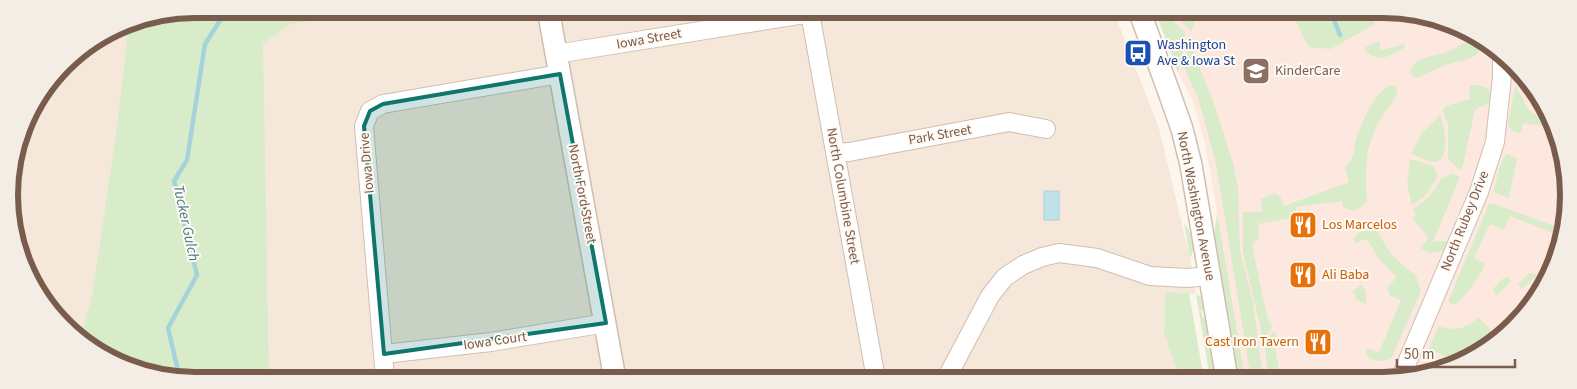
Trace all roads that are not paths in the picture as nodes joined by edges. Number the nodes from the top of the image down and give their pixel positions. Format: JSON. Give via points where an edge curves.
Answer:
{"nodes":[{"id":1,"x":550,"y":18,"type":"edge"},
{"id":2,"x":785,"y":18,"type":"edge"},
{"id":3,"x":811,"y":18,"type":"edge"},
{"id":4,"x":1143,"y":18,"type":"edge"},
{"id":5,"x":558,"y":64,"type":"junction"},
{"id":6,"x":1502,"y":64,"type":"edge"},
{"id":7,"x":1046,"y":129,"type":"dead end"},
{"id":8,"x":835,"y":153,"type":"junction"},
{"id":9,"x":1209,"y":276,"type":"junction"},
{"id":10,"x":606,"y":323,"type":"junction"},
{"id":11,"x":384,"y":354,"type":"junction"},
{"id":12,"x":1404,"y":370,"type":"edge"},
{"id":13,"x":385,"y":372,"type":"edge"},
{"id":14,"x":614,"y":372,"type":"edge"},
{"id":15,"x":875,"y":372,"type":"edge"},
{"id":16,"x":950,"y":372,"type":"edge"},
{"id":17,"x":1226,"y":372,"type":"edge"}],
"edges":[{"from":1,"to":5,"type":"street","name":"North Ford Street"},
{"from":2,"to":5,"type":"street","name":"Iowa Street"},
{"from":3,"to":8,"type":"street","name":"North Columbine Street"},
{"from":4,"to":9,"type":"street","name":"North Washington Avenue","via":[[1182,129]]},
{"from":5,"to":10,"type":"street","name":"North Ford Street"},
{"from":5,"to":11,"type":"street","name":"Iowa Drive","via":[[383,104],[370,111],[364,126]]},
{"from":6,"to":12,"type":"street","name":"North Rubey Drive","via":[[1495,142],[1487,170]]},
{"from":7,"to":8,"type":"street","name":"Park Street","via":[[1010,122]]},
{"from":8,"to":15,"type":"street","name":"North Columbine Street"},
{"from":9,"to":16,"type":"street","via":[[1150,276],[1097,258],[1059,253],[1042,256],[1005,277],[990,296]]},
{"from":9,"to":17,"type":"street","name":"North Washington Avenue"},
{"from":10,"to":11,"type":"street","name":"Iowa Court","via":[[491,342]]},
{"from":10,"to":14,"type":"street","name":"North Ford Street"},
{"from":11,"to":13,"type":"street","name":"Iowa Drive"}]}
